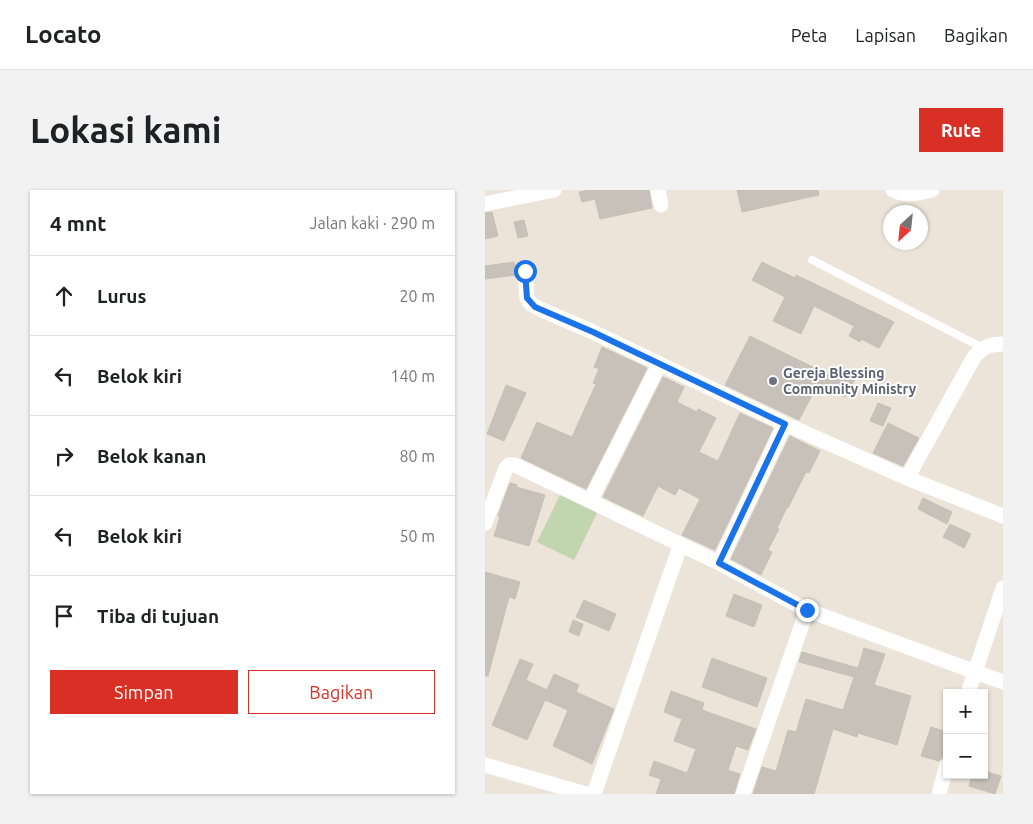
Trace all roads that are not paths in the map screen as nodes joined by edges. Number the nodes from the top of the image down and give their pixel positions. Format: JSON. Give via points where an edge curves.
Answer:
{"nodes":[{"id":1,"x":554,"y":190,"type":"edge"},
{"id":2,"x":658,"y":190,"type":"edge"},
{"id":3,"x":893,"y":190,"type":"edge"},
{"id":4,"x":932,"y":190,"type":"edge"},
{"id":5,"x":485,"y":204,"type":"edge"},
{"id":6,"x":661,"y":205,"type":"dead end"},
{"id":7,"x":812,"y":260,"type":"dead end"},
{"id":8,"x":525,"y":271,"type":"dead end"},
{"id":9,"x":1003,"y":344,"type":"edge"},
{"id":10,"x":983,"y":348,"type":"junction"},
{"id":11,"x":659,"y":365,"type":"junction"},
{"id":12,"x":785,"y":424,"type":"junction"},
{"id":13,"x":907,"y":478,"type":"junction"},
{"id":14,"x":590,"y":501,"type":"junction"},
{"id":15,"x":1003,"y":516,"type":"edge"},
{"id":16,"x":485,"y":523,"type":"edge"},
{"id":17,"x":680,"y":546,"type":"junction"},
{"id":18,"x":719,"y":563,"type":"junction"},
{"id":19,"x":1003,"y":588,"type":"edge"},
{"id":20,"x":807,"y":610,"type":"junction"},
{"id":21,"x":974,"y":672,"type":"junction"},
{"id":22,"x":1003,"y":682,"type":"edge"},
{"id":23,"x":969,"y":689,"type":"edge"},
{"id":24,"x":485,"y":764,"type":"edge"},
{"id":25,"x":943,"y":779,"type":"edge"},
{"id":26,"x":586,"y":794,"type":"edge"},
{"id":27,"x":594,"y":794,"type":"edge"},
{"id":28,"x":743,"y":794,"type":"edge"},
{"id":29,"x":939,"y":794,"type":"edge"}],
"edges":[{"from":1,"to":5,"type":"street"},
{"from":2,"to":6,"type":"street"},
{"from":3,"to":4,"type":"street","via":[[899,194]]},
{"from":7,"to":10,"type":"lane"},
{"from":8,"to":11,"type":"street","via":[[527,298],[535,307]]},
{"from":9,"to":10,"type":"street"},
{"from":10,"to":13,"type":"street","via":[[974,357]]},
{"from":11,"to":12,"type":"street"},
{"from":11,"to":14,"type":"street"},
{"from":12,"to":13,"type":"street"},
{"from":12,"to":18,"type":"street"},
{"from":13,"to":15,"type":"street"},
{"from":14,"to":16,"type":"street","via":[[509,465]]},
{"from":14,"to":17,"type":"street"},
{"from":17,"to":18,"type":"street"},
{"from":17,"to":27,"type":"street"},
{"from":18,"to":20,"type":"street"},
{"from":19,"to":21,"type":"street"},
{"from":20,"to":21,"type":"street"},
{"from":20,"to":28,"type":"street"},
{"from":21,"to":22,"type":"street"},
{"from":21,"to":23,"type":"street"},
{"from":24,"to":26,"type":"street"},
{"from":25,"to":29,"type":"street"}]}
